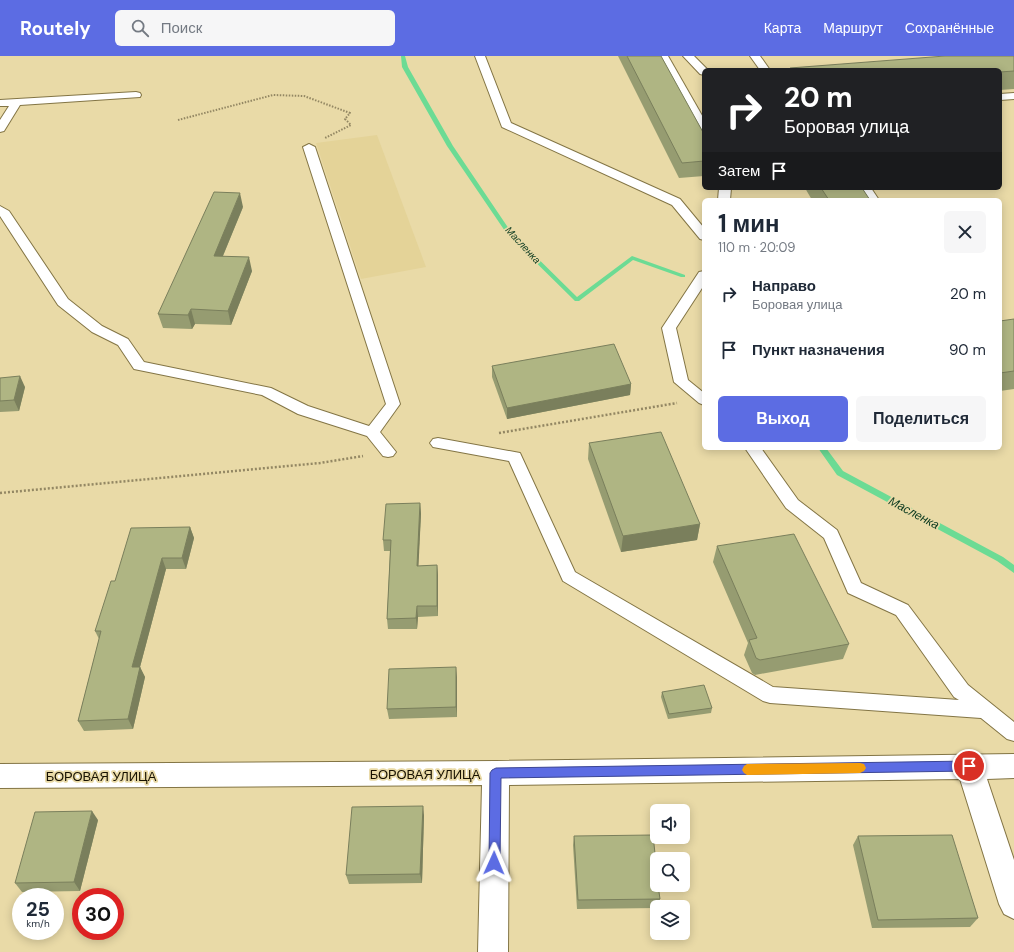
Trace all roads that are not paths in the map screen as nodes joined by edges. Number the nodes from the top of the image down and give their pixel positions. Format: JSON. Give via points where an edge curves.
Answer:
{"nodes":[{"id":1,"x":480,"y":56,"type":"edge"},
{"id":2,"x":663,"y":56,"type":"edge"},
{"id":3,"x":688,"y":56,"type":"edge"},
{"id":4,"x":755,"y":56,"type":"edge"},
{"id":5,"x":764,"y":68,"type":"edge"},
{"id":6,"x":702,"y":70,"type":"edge"},
{"id":7,"x":136,"y":95,"type":"dead end"},
{"id":8,"x":1014,"y":96,"type":"edge"},
{"id":9,"x":1002,"y":97,"type":"edge"},
{"id":10,"x":16,"y":102,"type":"junction"},
{"id":11,"x":0,"y":103,"type":"edge"},
{"id":12,"x":702,"y":124,"type":"edge"},
{"id":13,"x":0,"y":129,"type":"edge"},
{"id":14,"x":309,"y":147,"type":"road end"},
{"id":15,"x":0,"y":210,"type":"edge"},
{"id":16,"x":702,"y":234,"type":"edge"},
{"id":17,"x":702,"y":278,"type":"edge"},
{"id":18,"x":702,"y":398,"type":"edge"},
{"id":19,"x":372,"y":432,"type":"junction"},
{"id":20,"x":438,"y":443,"type":"dead end"},
{"id":21,"x":754,"y":450,"type":"edge"},
{"id":22,"x":388,"y":452,"type":"road end"},
{"id":23,"x":985,"y":710,"type":"junction"},
{"id":24,"x":1014,"y":733,"type":"edge"},
{"id":25,"x":969,"y":766,"type":"junction"},
{"id":26,"x":1014,"y":766,"type":"edge"},
{"id":27,"x":496,"y":773,"type":"junction"},
{"id":28,"x":1,"y":779,"type":"edge"},
{"id":29,"x":1014,"y":904,"type":"edge"},
{"id":30,"x":493,"y":952,"type":"edge"}],
"edges":[{"from":1,"to":16,"type":"lane","via":[[506,126],[676,202]]},
{"from":2,"to":12,"type":"lane"},
{"from":3,"to":6,"type":"lane"},
{"from":4,"to":5,"type":"lane"},
{"from":7,"to":10,"type":"lane"},
{"from":8,"to":9,"type":"lane"},
{"from":10,"to":11,"type":"lane"},
{"from":10,"to":13,"type":"lane"},
{"from":14,"to":19,"type":"lane","via":[[393,404]]},
{"from":15,"to":19,"type":"lane","via":[[63,302],[96,329],[124,342],[139,366],[266,391],[303,410]]},
{"from":17,"to":18,"type":"lane","via":[[669,328],[681,382]]},
{"from":19,"to":22,"type":"lane"},
{"from":20,"to":23,"type":"lane","via":[[515,457],[569,576],[770,695]]},
{"from":21,"to":23,"type":"lane","via":[[792,504],[832,534],[854,588],[902,610],[961,690]]},
{"from":23,"to":24,"type":"lane"},
{"from":25,"to":26,"type":"street","name":"БОРОВАЯ УЛИЦА"},
{"from":25,"to":27,"type":"street","name":"БОРОВАЯ УЛИЦА"},
{"from":25,"to":29,"type":"street"},
{"from":27,"to":28,"type":"street","name":"БОРОВАЯ УЛИЦА"},
{"from":27,"to":30,"type":"street"}]}
